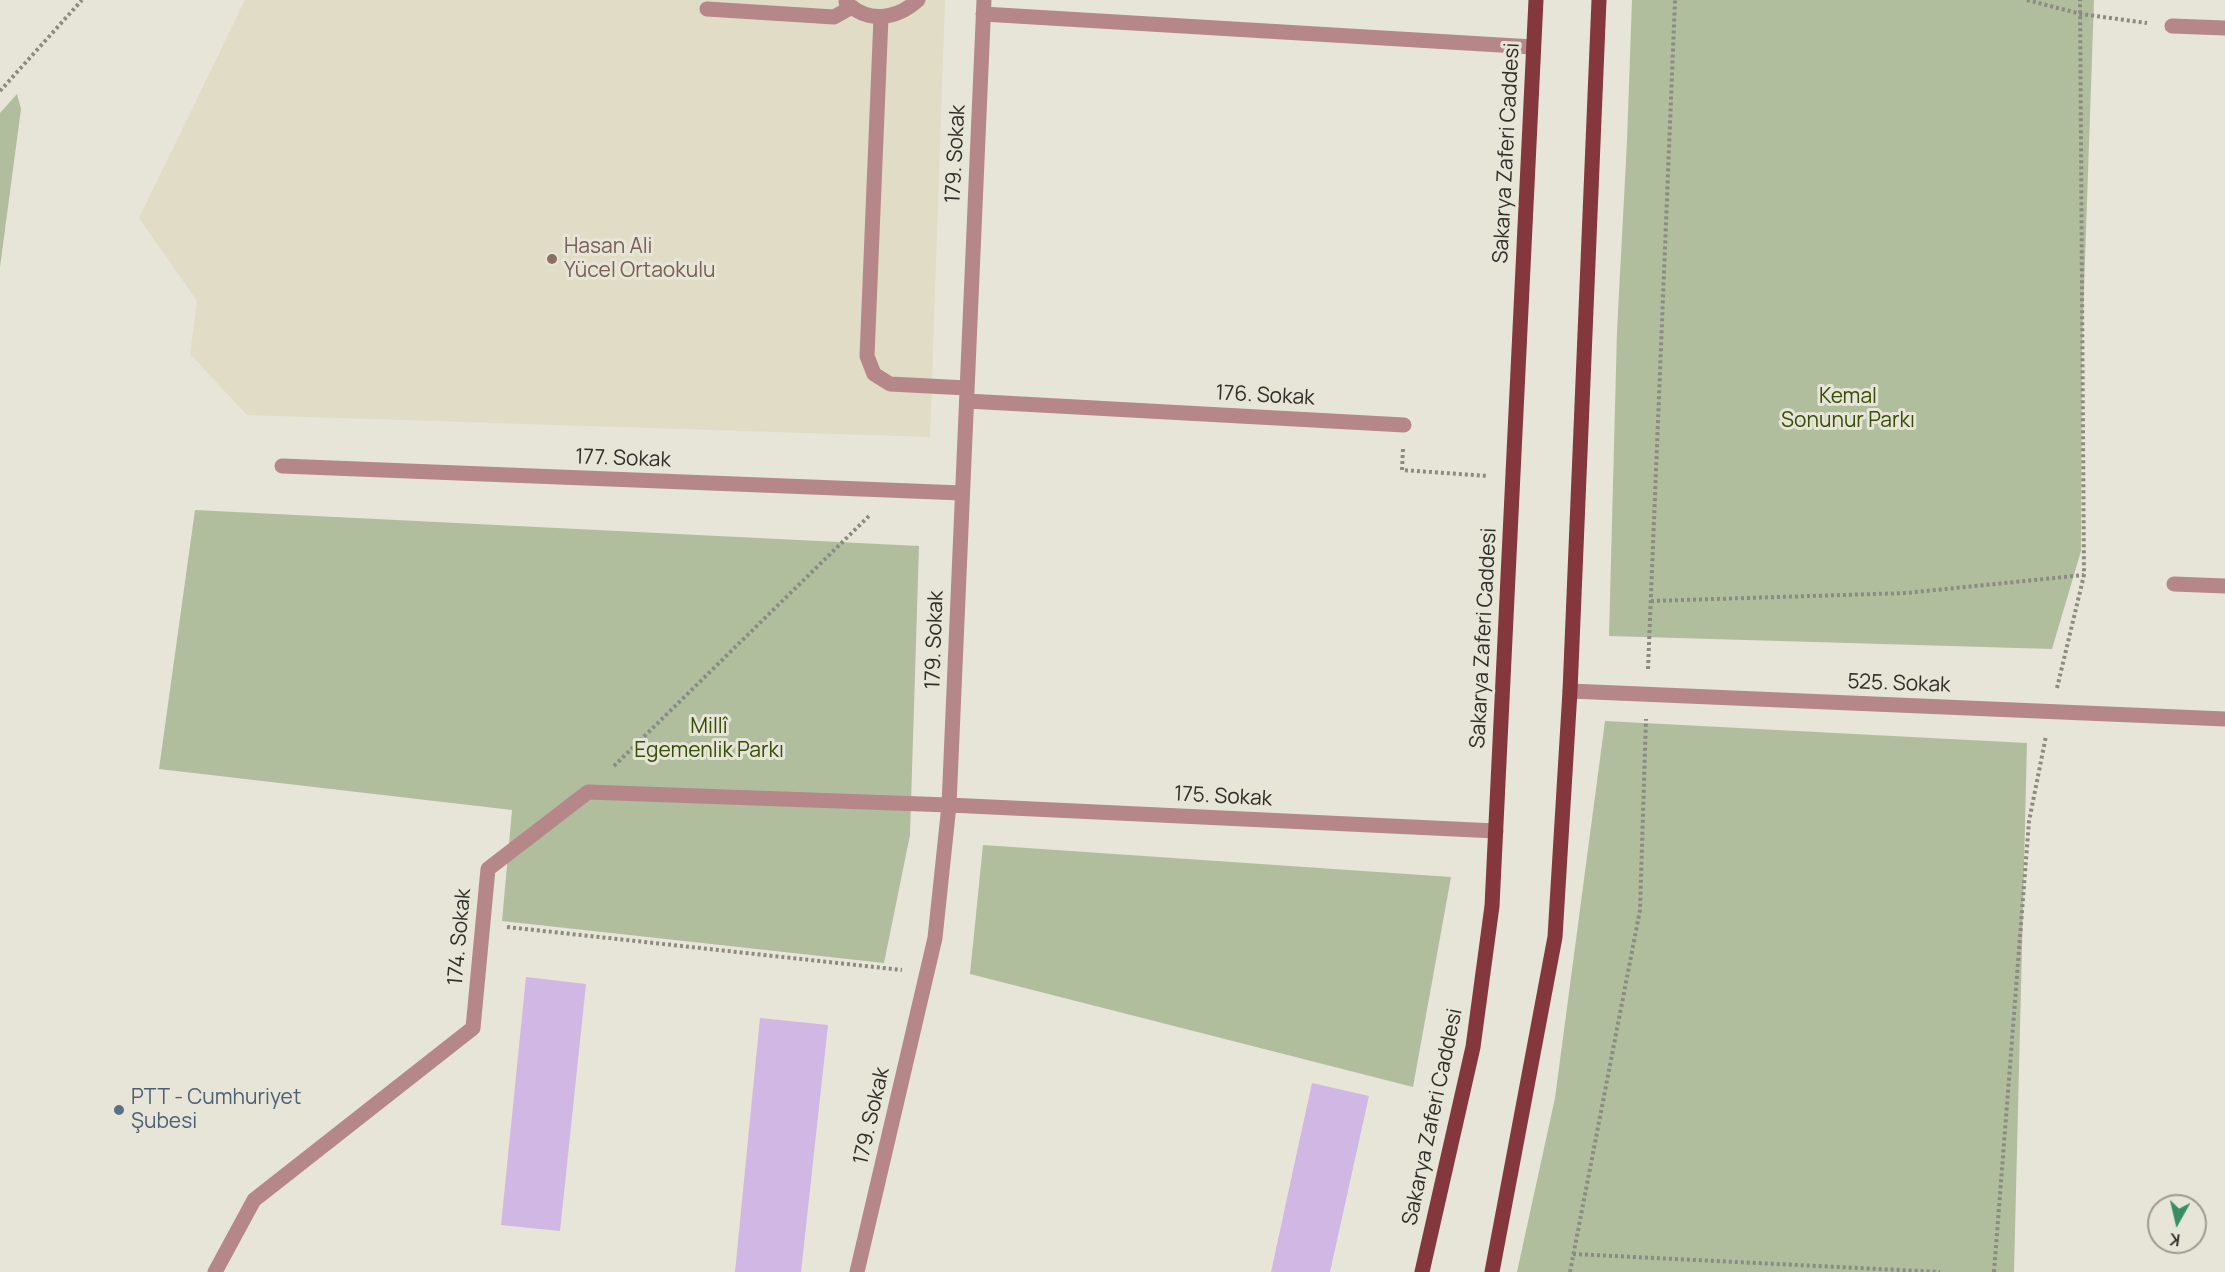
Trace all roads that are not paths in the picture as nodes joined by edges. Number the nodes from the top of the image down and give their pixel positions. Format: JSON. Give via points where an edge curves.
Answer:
{"nodes":[{"id":1,"x":918,"y":0,"type":"edge"},
{"id":2,"x":1536,"y":0,"type":"edge"},
{"id":3,"x":1599,"y":0,"type":"edge"},
{"id":4,"x":848,"y":4,"type":"edge"},
{"id":5,"x":984,"y":7,"type":"edge"},
{"id":6,"x":707,"y":9,"type":"dead end"},
{"id":7,"x":880,"y":17,"type":"junction"},
{"id":8,"x":2172,"y":26,"type":"road end"},
{"id":9,"x":2225,"y":28,"type":"edge"},
{"id":10,"x":1533,"y":47,"type":"junction"},
{"id":11,"x":967,"y":394,"type":"junction"},
{"id":12,"x":1404,"y":425,"type":"road end"},
{"id":13,"x":282,"y":466,"type":"dead end"},
{"id":14,"x":962,"y":493,"type":"junction"},
{"id":15,"x":2174,"y":584,"type":"dead end"},
{"id":16,"x":2225,"y":586,"type":"edge"},
{"id":17,"x":1570,"y":691,"type":"junction"},
{"id":18,"x":2225,"y":719,"type":"edge"},
{"id":19,"x":949,"y":805,"type":"junction"},
{"id":20,"x":1496,"y":831,"type":"junction"},
{"id":21,"x":215,"y":1272,"type":"edge"},
{"id":22,"x":857,"y":1272,"type":"edge"},
{"id":23,"x":1422,"y":1272,"type":"edge"},
{"id":24,"x":1492,"y":1272,"type":"edge"}],
"edges":[{"from":1,"to":7,"type":"street","via":[[895,15]]},
{"from":2,"to":10,"type":"main road","name":"Sakarya Zaferi Caddesi"},
{"from":3,"to":17,"type":"main road"},
{"from":4,"to":6,"type":"street","via":[[834,17]]},
{"from":4,"to":7,"type":"street","via":[[866,15]]},
{"from":5,"to":10,"type":"street"},
{"from":5,"to":11,"type":"street","name":"179. Sokak"},
{"from":7,"to":11,"type":"street","name":"176. Sokak","via":[[867,356],[874,374],[890,384]]},
{"from":8,"to":9,"type":"street"},
{"from":10,"to":20,"type":"main road","name":"Sakarya Zaferi Caddesi"},
{"from":11,"to":12,"type":"street","name":"176. Sokak"},
{"from":11,"to":14,"type":"street","name":"179. Sokak"},
{"from":13,"to":14,"type":"street","name":"177. Sokak"},
{"from":14,"to":19,"type":"street","name":"179. Sokak"},
{"from":15,"to":16,"type":"street"},
{"from":17,"to":18,"type":"street","name":"525. Sokak"},
{"from":17,"to":24,"type":"main road","via":[[1555,937]]},
{"from":19,"to":20,"type":"street","name":"175. Sokak"},
{"from":19,"to":21,"type":"street","name":"174. Sokak","via":[[588,792],[488,869],[473,1028],[254,1200]]},
{"from":19,"to":22,"type":"street","name":"179. Sokak","via":[[935,938]]},
{"from":20,"to":23,"type":"main road","name":"Sakarya Zaferi Caddesi","via":[[1492,906],[1473,1047]]}]}
